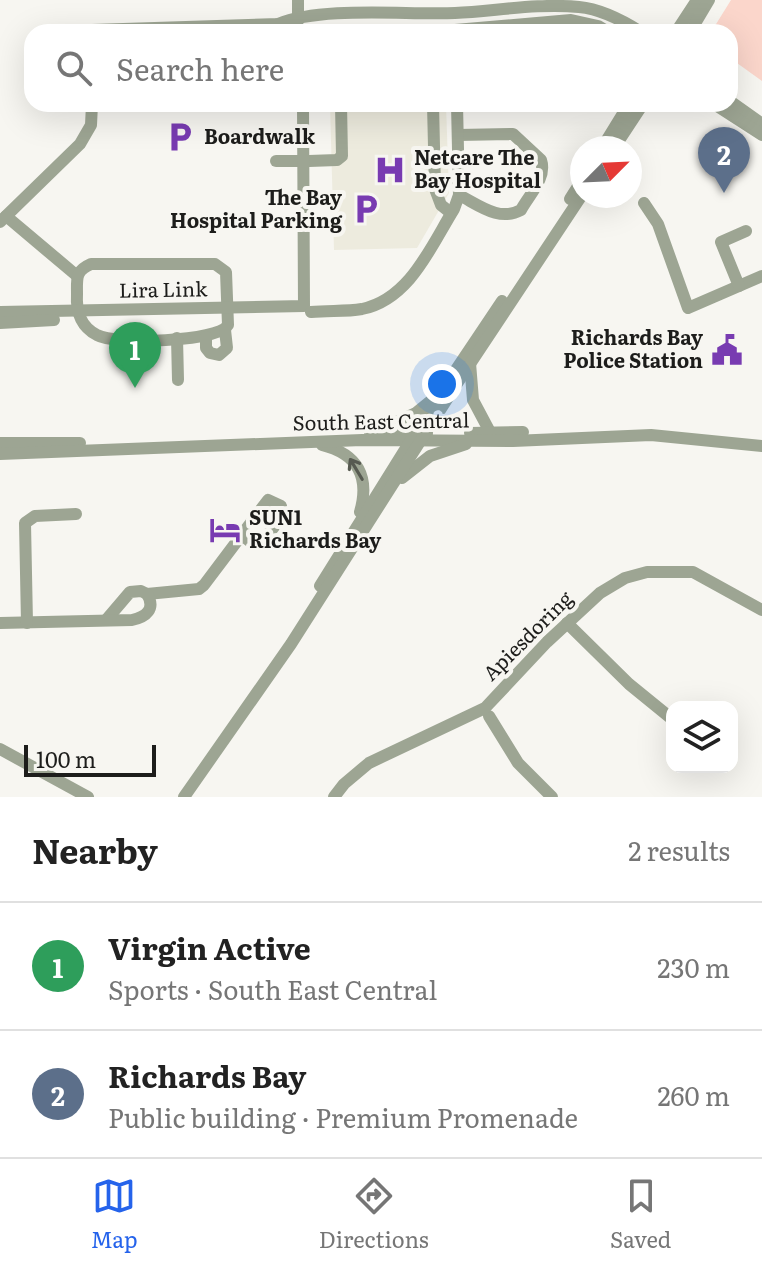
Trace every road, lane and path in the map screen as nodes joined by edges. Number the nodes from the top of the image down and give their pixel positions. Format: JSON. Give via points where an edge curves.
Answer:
{"nodes":[{"id":1,"x":298,"y":0,"type":"edge"},
{"id":2,"x":305,"y":0,"type":"edge"},
{"id":3,"x":401,"y":0,"type":"edge"},
{"id":4,"x":697,"y":0,"type":"edge"},
{"id":5,"x":709,"y":0,"type":"edge"},
{"id":6,"x":562,"y":3,"type":"edge"},
{"id":7,"x":598,"y":5,"type":"edge"},
{"id":8,"x":454,"y":13,"type":"junction"},
{"id":9,"x":401,"y":14,"type":"junction"},
{"id":10,"x":301,"y":16,"type":"junction"},
{"id":11,"x":278,"y":24,"type":"edge"},
{"id":12,"x":300,"y":24,"type":"edge"},
{"id":13,"x":304,"y":24,"type":"edge"},
{"id":14,"x":455,"y":24,"type":"edge"},
{"id":15,"x":569,"y":24,"type":"edge"},
{"id":16,"x":628,"y":24,"type":"edge"},
{"id":17,"x":681,"y":24,"type":"edge"},
{"id":18,"x":695,"y":24,"type":"edge"},
{"id":19,"x":738,"y":107,"type":"edge"},
{"id":20,"x":92,"y":112,"type":"edge"},
{"id":21,"x":305,"y":112,"type":"edge"},
{"id":22,"x":341,"y":112,"type":"edge"},
{"id":23,"x":433,"y":112,"type":"edge"},
{"id":24,"x":457,"y":112,"type":"edge"},
{"id":25,"x":624,"y":112,"type":"edge"},
{"id":26,"x":638,"y":112,"type":"edge"},
{"id":27,"x":726,"y":112,"type":"edge"},
{"id":28,"x":762,"y":124,"type":"edge"},
{"id":29,"x":458,"y":135,"type":"junction"},
{"id":30,"x":762,"y":135,"type":"edge"},
{"id":31,"x":609,"y":136,"type":"edge"},
{"id":32,"x":622,"y":136,"type":"edge"},
{"id":33,"x":276,"y":161,"type":"dead end"},
{"id":34,"x":306,"y":161,"type":"junction"},
{"id":35,"x":459,"y":195,"type":"junction"},
{"id":36,"x":570,"y":198,"type":"edge"},
{"id":37,"x":644,"y":203,"type":"dead end"},
{"id":38,"x":573,"y":208,"type":"edge"},
{"id":39,"x":451,"y":213,"type":"junction"},
{"id":40,"x":3,"y":219,"type":"edge"},
{"id":41,"x":746,"y":231,"type":"dead end"},
{"id":42,"x":76,"y":275,"type":"junction"},
{"id":43,"x":762,"y":276,"type":"edge"},
{"id":44,"x":739,"y":286,"type":"junction"},
{"id":45,"x":311,"y":309,"type":"junction"},
{"id":46,"x":0,"y":312,"type":"edge"},
{"id":47,"x":228,"y":312,"type":"junction"},
{"id":48,"x":78,"y":314,"type":"junction"},
{"id":49,"x":0,"y":323,"type":"edge"},
{"id":50,"x":225,"y":330,"type":"junction"},
{"id":51,"x":206,"y":337,"type":"junction"},
{"id":52,"x":177,"y":338,"type":"junction"},
{"id":53,"x":470,"y":363,"type":"junction"},
{"id":54,"x":178,"y":380,"type":"dead end"},
{"id":55,"x":441,"y":392,"type":"junction"},
{"id":56,"x":372,"y":433,"type":"junction"},
{"id":57,"x":489,"y":437,"type":"junction"},
{"id":58,"x":419,"y":438,"type":"junction"},
{"id":59,"x":762,"y":439,"type":"edge"},
{"id":60,"x":0,"y":443,"type":"edge"},
{"id":61,"x":305,"y":443,"type":"junction"},
{"id":62,"x":762,"y":446,"type":"edge"},
{"id":63,"x":0,"y":454,"type":"edge"},
{"id":64,"x":394,"y":484,"type":"junction"},
{"id":65,"x":76,"y":514,"type":"dead end"},
{"id":66,"x":356,"y":526,"type":"junction"},
{"id":67,"x":242,"y":535,"type":"dead end"},
{"id":68,"x":147,"y":594,"type":"junction"},
{"id":69,"x":762,"y":610,"type":"edge"},
{"id":70,"x":107,"y":619,"type":"junction"},
{"id":71,"x":0,"y":623,"type":"edge"},
{"id":72,"x":27,"y":623,"type":"junction"},
{"id":73,"x":567,"y":623,"type":"junction"},
{"id":74,"x":281,"y":654,"type":"junction"},
{"id":75,"x":666,"y":714,"type":"edge"},
{"id":76,"x":489,"y":716,"type":"dead end"},
{"id":77,"x":0,"y":749,"type":"edge"},
{"id":78,"x":88,"y":797,"type":"edge"},
{"id":79,"x":184,"y":797,"type":"edge"},
{"id":80,"x":334,"y":797,"type":"edge"},
{"id":81,"x":552,"y":797,"type":"edge"}],
"edges":[{"from":1,"to":10,"type":"street"},
{"from":2,"to":10,"type":"street"},
{"from":3,"to":9,"type":"street"},
{"from":4,"to":17,"type":"street"},
{"from":5,"to":18,"type":"street"},
{"from":6,"to":7,"type":"street"},
{"from":6,"to":8,"type":"street"},
{"from":6,"to":15,"type":"street"},
{"from":7,"to":16,"type":"street"},
{"from":8,"to":9,"type":"street"},
{"from":8,"to":14,"type":"street"},
{"from":9,"to":10,"type":"street"},
{"from":10,"to":11,"type":"street"},
{"from":10,"to":12,"type":"street"},
{"from":10,"to":13,"type":"street"},
{"from":19,"to":28,"type":"street"},
{"from":20,"to":40,"type":"street","via":[[80,144]]},
{"from":21,"to":34,"type":"street"},
{"from":22,"to":34,"type":"street","via":[[342,156]]},
{"from":23,"to":39,"type":"street","via":[[435,189]]},
{"from":24,"to":29,"type":"street","name":"Lira Link"},
{"from":25,"to":31,"type":"street"},
{"from":26,"to":32,"type":"street"},
{"from":27,"to":30,"type":"street"},
{"from":29,"to":35,"type":"street","name":"Lira Link"},
{"from":29,"to":35,"type":"street","via":[[509,132],[543,166],[516,213],[498,215]]},
{"from":33,"to":34,"type":"street"},
{"from":34,"to":45,"type":"street"},
{"from":34,"to":45,"type":"street","via":[[304,284]]},
{"from":35,"to":39,"type":"street","name":"Lira Link"},
{"from":36,"to":55,"type":"street"},
{"from":37,"to":44,"type":"street","via":[[658,224],[688,308]]},
{"from":38,"to":53,"type":"street"},
{"from":39,"to":45,"type":"street","name":"Lira Link","via":[[399,291],[359,309]]},
{"from":40,"to":42,"type":"street"},
{"from":41,"to":44,"type":"street","via":[[721,242]]},
{"from":42,"to":47,"type":"street","via":[[91,264],[215,264],[226,272]]},
{"from":42,"to":48,"type":"street"},
{"from":43,"to":44,"type":"street"},
{"from":45,"to":47,"type":"street","name":"Lira Link"},
{"from":46,"to":48,"type":"street","name":"Lira Link"},
{"from":47,"to":48,"type":"street","name":"Lira Link"},
{"from":47,"to":50,"type":"street","name":"Lira Link"},
{"from":48,"to":49,"type":"street","name":"Lira Link"},
{"from":48,"to":52,"type":"street","name":"Lira Link","via":[[96,335],[106,338]]},
{"from":50,"to":51,"type":"street","name":"Lira Link"},
{"from":50,"to":51,"type":"street","name":"Lira Link","via":[[227,348],[219,355],[206,348]]},
{"from":51,"to":52,"type":"street","name":"Lira Link"},
{"from":52,"to":54,"type":"street"},
{"from":53,"to":57,"type":"street","via":[[473,400]]},
{"from":53,"to":58,"type":"street"},
{"from":55,"to":56,"type":"street","via":[[416,413]]},
{"from":55,"to":58,"type":"street"},
{"from":56,"to":58,"type":"street","name":"South East Central"},
{"from":56,"to":60,"type":"street","name":"South East Central"},
{"from":57,"to":58,"type":"street","name":"South East Central"},
{"from":57,"to":59,"type":"street","name":"South East Central","via":[[652,430]]},
{"from":57,"to":62,"type":"street","name":"South East Central","via":[[651,435]]},
{"from":57,"to":64,"type":"street","via":[[440,452]]},
{"from":58,"to":61,"type":"street","name":"South East Central"},
{"from":58,"to":64,"type":"street"},
{"from":58,"to":66,"type":"street"},
{"from":61,"to":63,"type":"street","name":"South East Central"},
{"from":66,"to":61,"type":"street","one_way":true,"via":[[365,490],[357,466],[338,450]]},
{"from":64,"to":74,"type":"street"},
{"from":65,"to":72,"type":"street","via":[[35,516],[25,523]]},
{"from":66,"to":74,"type":"street"},
{"from":67,"to":68,"type":"street","via":[[199,589]]},
{"from":68,"to":70,"type":"street","via":[[130,592]]},
{"from":68,"to":70,"type":"street","via":[[151,606],[143,617]]},
{"from":69,"to":73,"type":"street","name":"Apiesdoring","via":[[693,572],[647,572],[600,593]]},
{"from":70,"to":72,"type":"street"},
{"from":71,"to":72,"type":"street"},
{"from":73,"to":75,"type":"street"},
{"from":73,"to":80,"type":"street","name":"Apiesdoring","via":[[485,708],[369,763]]},
{"from":74,"to":79,"type":"street"},
{"from":76,"to":81,"type":"street","via":[[518,763]]},
{"from":77,"to":78,"type":"street"}]}
